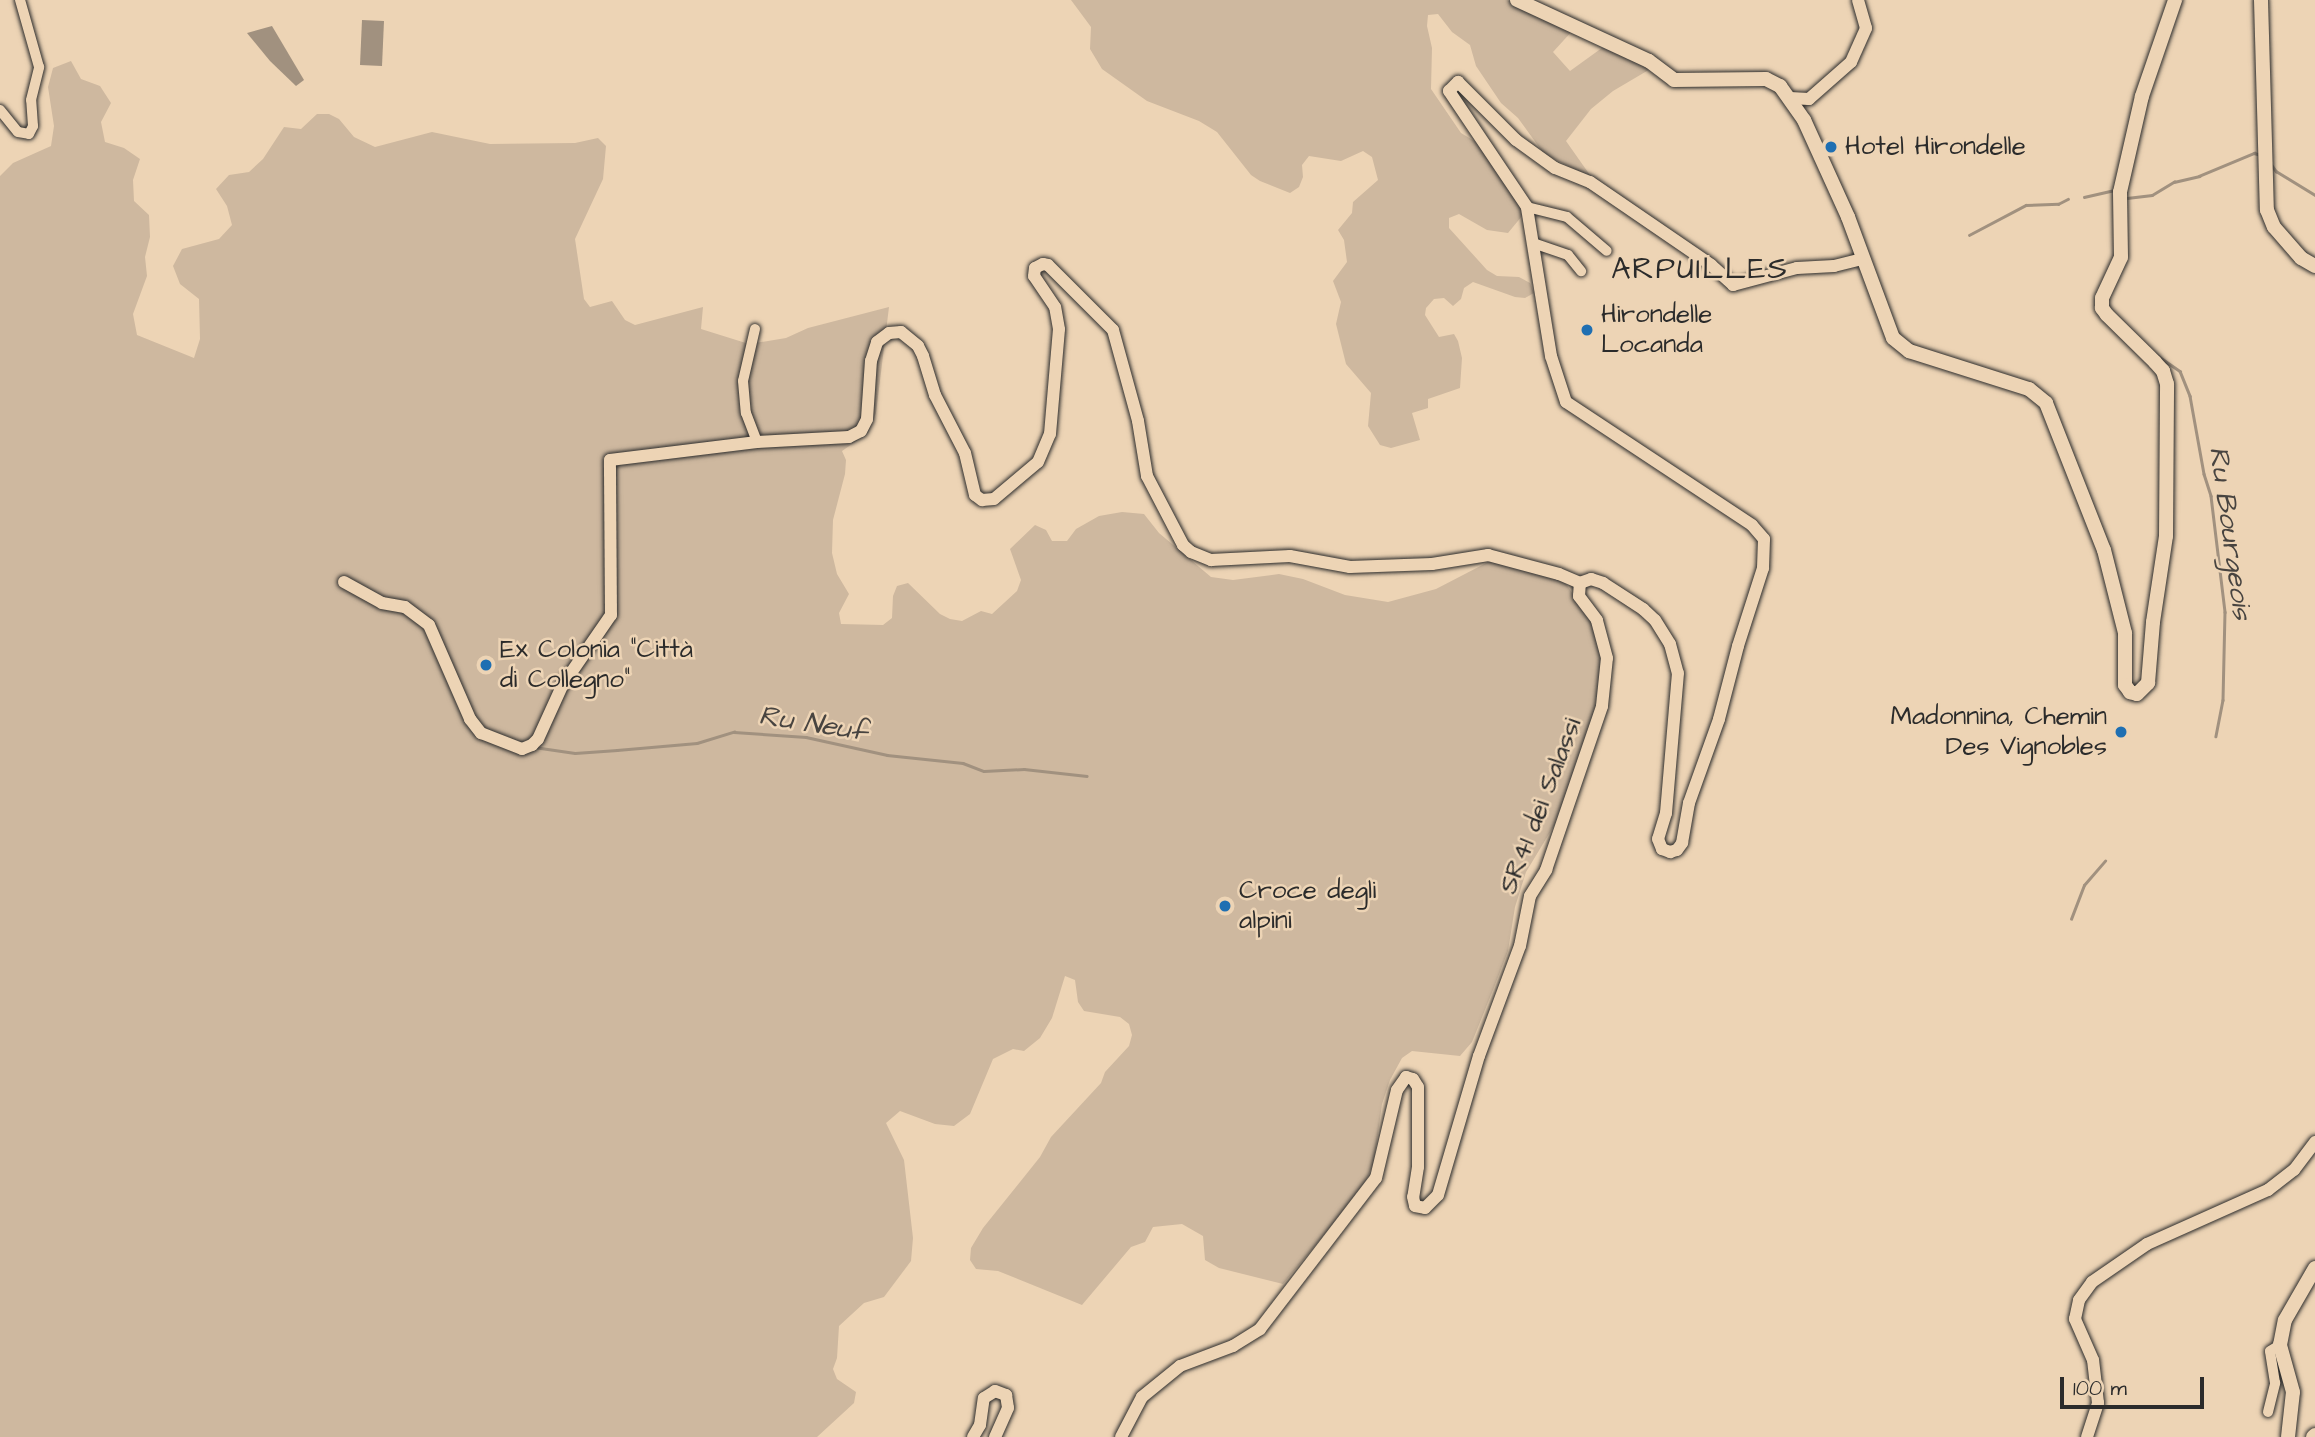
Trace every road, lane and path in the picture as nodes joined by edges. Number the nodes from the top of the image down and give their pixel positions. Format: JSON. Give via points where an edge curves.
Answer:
{"nodes":[{"id":1,"x":20,"y":0,"type":"edge"},
{"id":2,"x":1517,"y":0,"type":"edge"},
{"id":3,"x":1858,"y":0,"type":"edge"},
{"id":4,"x":2175,"y":0,"type":"edge"},
{"id":5,"x":2261,"y":0,"type":"edge"},
{"id":6,"x":1790,"y":97,"type":"junction"},
{"id":7,"x":0,"y":110,"type":"edge"},
{"id":8,"x":1527,"y":207,"type":"junction"},
{"id":9,"x":1533,"y":243,"type":"junction"},
{"id":10,"x":1607,"y":251,"type":"dead end"},
{"id":11,"x":1863,"y":259,"type":"junction"},
{"id":12,"x":2315,"y":266,"type":"edge"},
{"id":13,"x":1581,"y":271,"type":"dead end"},
{"id":14,"x":755,"y":329,"type":"dead end"},
{"id":15,"x":757,"y":442,"type":"junction"},
{"id":16,"x":344,"y":582,"type":"dead end"},
{"id":17,"x":1580,"y":583,"type":"junction"},
{"id":18,"x":2315,"y":1142,"type":"edge"},
{"id":19,"x":2315,"y":1268,"type":"edge"},
{"id":20,"x":2280,"y":1345,"type":"junction"},
{"id":21,"x":2268,"y":1412,"type":"dead end"},
{"id":22,"x":973,"y":1437,"type":"edge"},
{"id":23,"x":995,"y":1437,"type":"edge"},
{"id":24,"x":1121,"y":1437,"type":"edge"},
{"id":25,"x":2087,"y":1437,"type":"edge"},
{"id":26,"x":2288,"y":1437,"type":"edge"}],
"edges":[{"from":1,"to":7,"type":"street","via":[[39,67],[29,134],[18,132]]},
{"from":2,"to":6,"type":"main road","via":[[1649,61],[1674,80],[1766,79]]},
{"from":3,"to":6,"type":"street","via":[[1866,28],[1851,62],[1809,99]]},
{"from":4,"to":11,"type":"main road","via":[[2142,96],[2119,198],[2120,257],[2102,298],[2102,308],[2163,371],[2167,384],[2166,536],[2145,689],[2137,694],[2125,685],[2124,633],[2104,550],[2046,403],[2029,389],[1909,351],[1893,338]]},
{"from":5,"to":12,"type":"main road","via":[[2267,210],[2274,227],[2301,258]]},
{"from":6,"to":11,"type":"main road","via":[[1848,217]]},
{"from":8,"to":9,"type":"street"},
{"from":8,"to":10,"type":"street","via":[[1567,217]]},
{"from":8,"to":11,"type":"street","via":[[1449,91],[1458,82],[1516,140],[1555,168],[1590,182],[1733,285],[1797,268]]},
{"from":9,"to":13,"type":"street","via":[[1568,256]]},
{"from":9,"to":17,"type":"street","via":[[1550,350],[1566,402],[1752,525],[1764,538],[1763,568],[1689,803],[1682,843],[1674,851],[1662,849],[1658,839],[1666,813],[1678,673],[1670,644],[1655,620],[1633,603],[1603,583],[1591,579]]},
{"from":14,"to":15,"type":"street","via":[[743,381],[746,412]]},
{"from":15,"to":16,"type":"street","via":[[610,460],[611,615],[562,686],[538,739],[522,750],[481,733],[470,719],[429,625],[405,607],[382,603]]},
{"from":15,"to":17,"type":"street","via":[[849,437],[861,431],[867,419],[870,361],[877,342],[889,333],[901,332],[923,356],[935,395],[965,453],[975,495],[986,501],[994,499],[1038,462],[1050,434],[1059,329],[1055,307],[1034,276],[1035,268],[1045,264],[1113,330],[1138,421],[1147,476],[1191,552],[1211,560],[1290,556],[1350,567],[1432,564],[1488,555]]},
{"from":17,"to":24,"type":"street","name":"SR41 dei Salassi","via":[[1579,596],[1597,620],[1607,658],[1602,706],[1546,870],[1530,896],[1520,946],[1479,1056],[1438,1195],[1425,1208],[1415,1206],[1418,1087],[1406,1077],[1397,1090],[1376,1178],[1260,1329],[1233,1346],[1180,1366],[1142,1397]]},
{"from":18,"to":25,"type":"street","via":[[2294,1170],[2269,1190],[2147,1244],[2092,1282],[2079,1300],[2075,1320],[2093,1360],[2098,1402]]},
{"from":19,"to":20,"type":"main road","via":[[2285,1320]]},
{"from":20,"to":21,"type":"street","via":[[2270,1351],[2275,1383]]},
{"from":20,"to":26,"type":"main road","via":[[2293,1392]]},
{"from":22,"to":23,"type":"street","via":[[984,1398],[995,1391],[1006,1395],[1008,1408]]}]}
